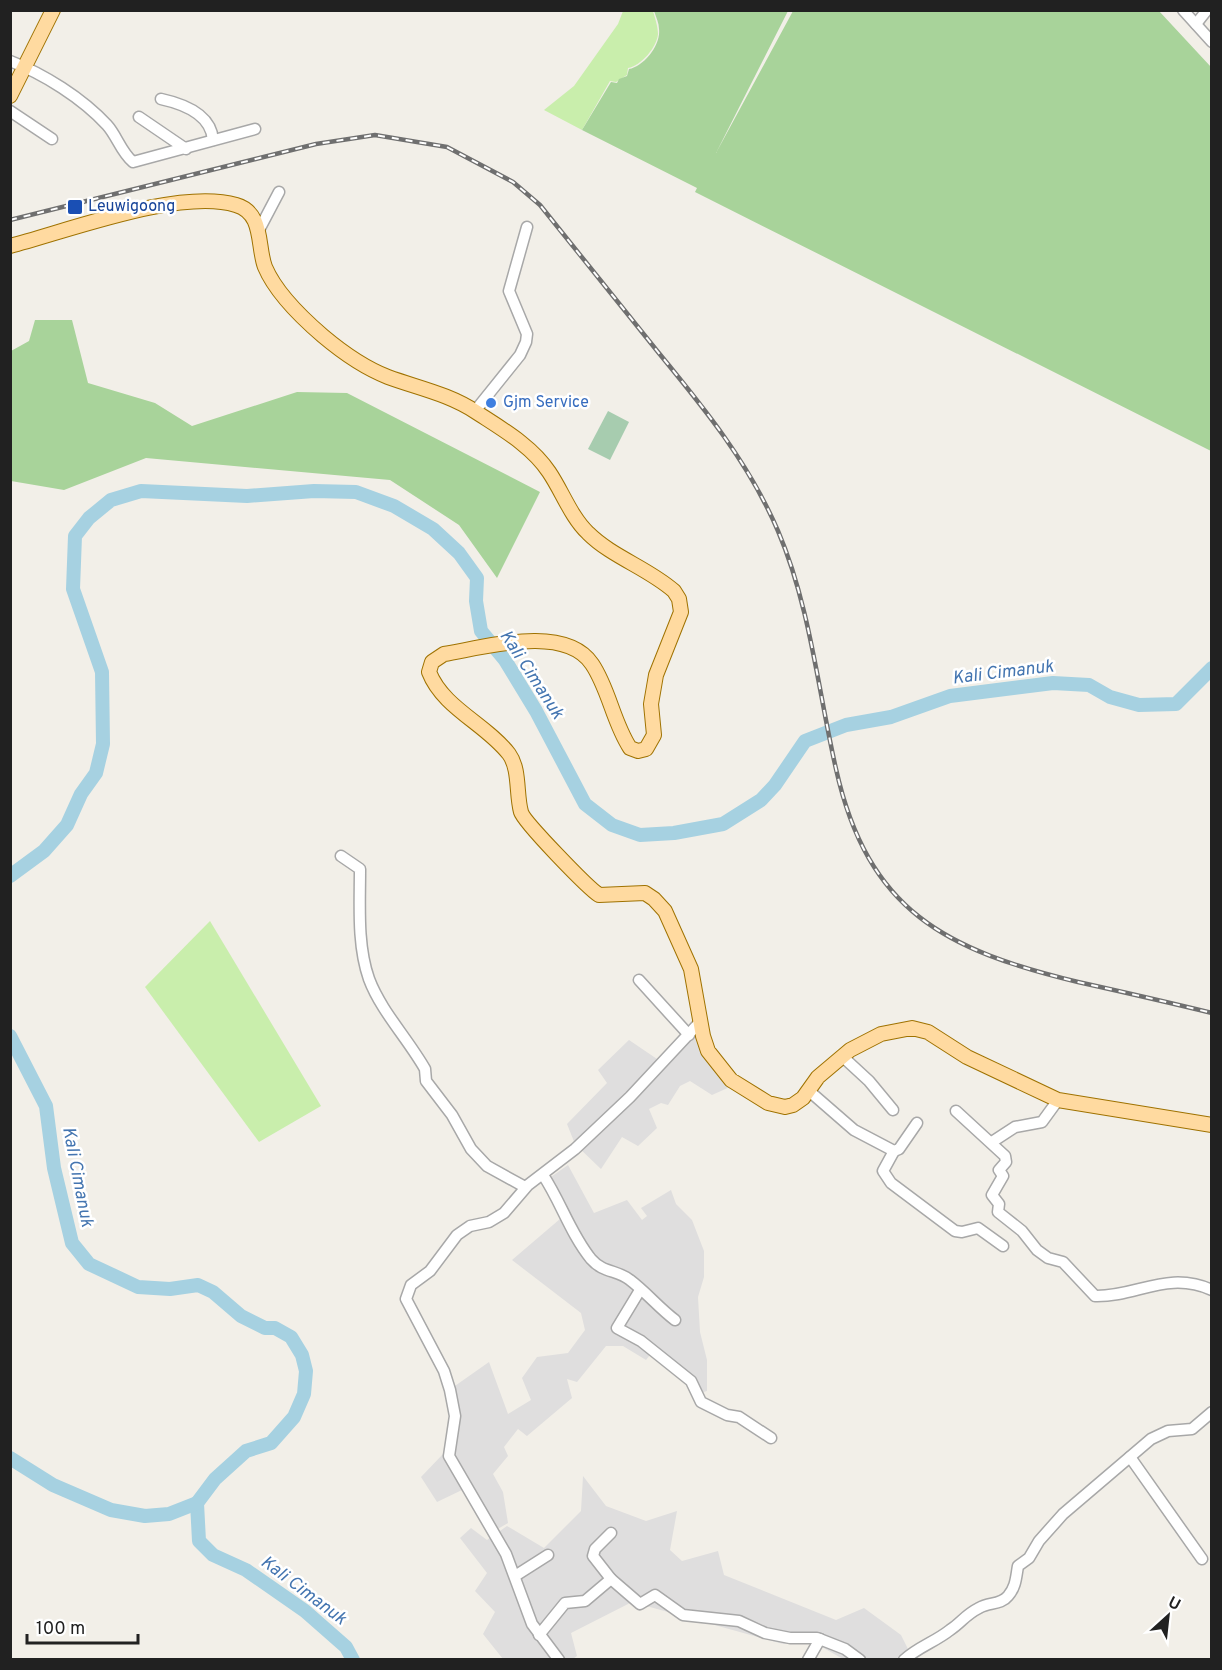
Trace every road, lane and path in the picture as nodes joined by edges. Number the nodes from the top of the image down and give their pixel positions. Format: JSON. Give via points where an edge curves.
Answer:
{"nodes":[{"id":1,"x":53,"y":10,"type":"edge"},
{"id":2,"x":1183,"y":10,"type":"edge"},
{"id":3,"x":1207,"y":10,"type":"edge"},
{"id":4,"x":1196,"y":24,"type":"junction"},
{"id":5,"x":1212,"y":42,"type":"edge"},
{"id":6,"x":10,"y":62,"type":"edge"},
{"id":7,"x":24,"y":67,"type":"junction"},
{"id":8,"x":10,"y":96,"type":"edge"},
{"id":9,"x":161,"y":99,"type":"dead end"},
{"id":10,"x":10,"y":111,"type":"edge"},
{"id":11,"x":139,"y":117,"type":"dead end"},
{"id":12,"x":255,"y":129,"type":"dead end"},
{"id":13,"x":52,"y":139,"type":"dead end"},
{"id":14,"x":213,"y":140,"type":"junction"},
{"id":15,"x":186,"y":149,"type":"junction"},
{"id":16,"x":279,"y":192,"type":"dead end"},
{"id":17,"x":527,"y":227,"type":"dead end"},
{"id":18,"x":259,"y":230,"type":"junction"},
{"id":19,"x":10,"y":246,"type":"edge"},
{"id":20,"x":476,"y":411,"type":"junction"},
{"id":21,"x":341,"y":856,"type":"dead end"},
{"id":22,"x":352,"y":939,"type":"dead end"},
{"id":23,"x":363,"y":949,"type":"junction"},
{"id":24,"x":639,"y":980,"type":"dead end"},
{"id":25,"x":700,"y":1022,"type":"junction"},
{"id":26,"x":689,"y":1035,"type":"junction"},
{"id":27,"x":843,"y":1057,"type":"junction"},
{"id":28,"x":808,"y":1090,"type":"junction"},
{"id":29,"x":1058,"y":1100,"type":"junction"},
{"id":30,"x":892,"y":1110,"type":"dead end"},
{"id":31,"x":956,"y":1111,"type":"dead end"},
{"id":32,"x":917,"y":1123,"type":"dead end"},
{"id":33,"x":1212,"y":1125,"type":"edge"},
{"id":34,"x":992,"y":1142,"type":"junction"},
{"id":35,"x":894,"y":1151,"type":"junction"},
{"id":36,"x":543,"y":1175,"type":"junction"},
{"id":37,"x":525,"y":1187,"type":"junction"},
{"id":38,"x":1003,"y":1246,"type":"dead end"},
{"id":39,"x":640,"y":1290,"type":"junction"},
{"id":40,"x":1212,"y":1290,"type":"edge"},
{"id":41,"x":675,"y":1320,"type":"dead end"},
{"id":42,"x":1212,"y":1412,"type":"edge"},
{"id":43,"x":771,"y":1438,"type":"dead end"},
{"id":44,"x":1130,"y":1457,"type":"junction"},
{"id":45,"x":611,"y":1533,"type":"dead end"},
{"id":46,"x":548,"y":1555,"type":"dead end"},
{"id":47,"x":1202,"y":1559,"type":"dead end"},
{"id":48,"x":515,"y":1576,"type":"junction"},
{"id":49,"x":611,"y":1579,"type":"junction"},
{"id":50,"x":539,"y":1635,"type":"junction"},
{"id":51,"x":820,"y":1640,"type":"junction"},
{"id":52,"x":559,"y":1659,"type":"edge"},
{"id":53,"x":807,"y":1659,"type":"edge"},
{"id":54,"x":860,"y":1659,"type":"edge"},
{"id":55,"x":904,"y":1659,"type":"edge"}],
"edges":[{"from":1,"to":7,"type":"main road"},
{"from":2,"to":4,"type":"street"},
{"from":3,"to":4,"type":"street"},
{"from":4,"to":5,"type":"street"},
{"from":6,"to":7,"type":"street"},
{"from":7,"to":8,"type":"main road"},
{"from":7,"to":15,"type":"street","via":[[95,113],[133,162]]},
{"from":9,"to":14,"type":"street","via":[[184,106],[204,119]]},
{"from":10,"to":13,"type":"street"},
{"from":11,"to":15,"type":"street"},
{"from":12,"to":14,"type":"street"},
{"from":14,"to":15,"type":"street"},
{"from":16,"to":18,"type":"street"},
{"from":17,"to":20,"type":"street","via":[[509,291],[526,342]]},
{"from":18,"to":19,"type":"main road","via":[[252,216],[239,206],[187,202]]},
{"from":18,"to":20,"type":"main road","via":[[262,255],[274,283],[321,334],[376,372],[437,392]]},
{"from":20,"to":25,"type":"main road","via":[[538,457],[590,536],[660,580],[679,599],[681,612],[654,685],[651,745],[638,751],[630,748],[601,682],[583,654],[566,644],[533,641],[439,657],[429,667],[432,680],[449,701],[478,723],[509,755],[524,819],[579,879],[599,895],[645,893],[662,906],[691,969]]},
{"from":21,"to":23,"type":"street","via":[[360,869]]},
{"from":22,"to":23,"type":"street"},
{"from":23,"to":37,"type":"street","via":[[369,978],[379,998],[425,1069],[426,1081],[471,1149],[487,1166]]},
{"from":24,"to":26,"type":"street"},
{"from":25,"to":26,"type":"street"},
{"from":25,"to":28,"type":"main road","via":[[708,1051],[731,1080],[749,1093],[785,1107],[803,1098]]},
{"from":26,"to":36,"type":"street","via":[[622,1104]]},
{"from":27,"to":28,"type":"main road"},
{"from":27,"to":29,"type":"main road","via":[[881,1034],[921,1029],[967,1058]]},
{"from":27,"to":30,"type":"street"},
{"from":28,"to":35,"type":"street","via":[[854,1130]]},
{"from":29,"to":33,"type":"main road"},
{"from":29,"to":34,"type":"street","via":[[1042,1122],[1015,1127]]},
{"from":31,"to":34,"type":"street"},
{"from":32,"to":35,"type":"street"},
{"from":34,"to":40,"type":"street","via":[[1006,1162],[999,1170],[1004,1176],[992,1195],[999,1204],[998,1212],[1022,1231],[1036,1250],[1063,1262],[1095,1296],[1168,1282]]},
{"from":35,"to":38,"type":"street","via":[[884,1171],[891,1183],[955,1231],[978,1228]]},
{"from":36,"to":37,"type":"street"},
{"from":36,"to":39,"type":"street","via":[[572,1234],[589,1256],[603,1269],[629,1278]]},
{"from":37,"to":48,"type":"street","via":[[504,1213],[457,1235],[430,1271],[411,1285],[406,1299],[450,1390],[455,1416],[449,1456]]},
{"from":39,"to":41,"type":"street"},
{"from":39,"to":43,"type":"street","via":[[617,1328],[641,1341],[691,1381],[704,1403],[739,1417]]},
{"from":42,"to":44,"type":"street","via":[[1192,1429],[1160,1433]]},
{"from":44,"to":47,"type":"street"},
{"from":44,"to":55,"type":"street","via":[[1063,1514],[1039,1541],[1029,1558],[1018,1566],[1016,1582],[1006,1599],[987,1603],[968,1614],[951,1630]]},
{"from":45,"to":49,"type":"street","via":[[593,1556]]},
{"from":46,"to":48,"type":"street"},
{"from":48,"to":50,"type":"street"},
{"from":49,"to":50,"type":"street","via":[[585,1601],[566,1603]]},
{"from":49,"to":51,"type":"street","via":[[640,1604],[653,1595],[683,1615],[739,1621],[765,1633]]},
{"from":50,"to":52,"type":"street"},
{"from":51,"to":53,"type":"street"},
{"from":51,"to":54,"type":"street"}]}
